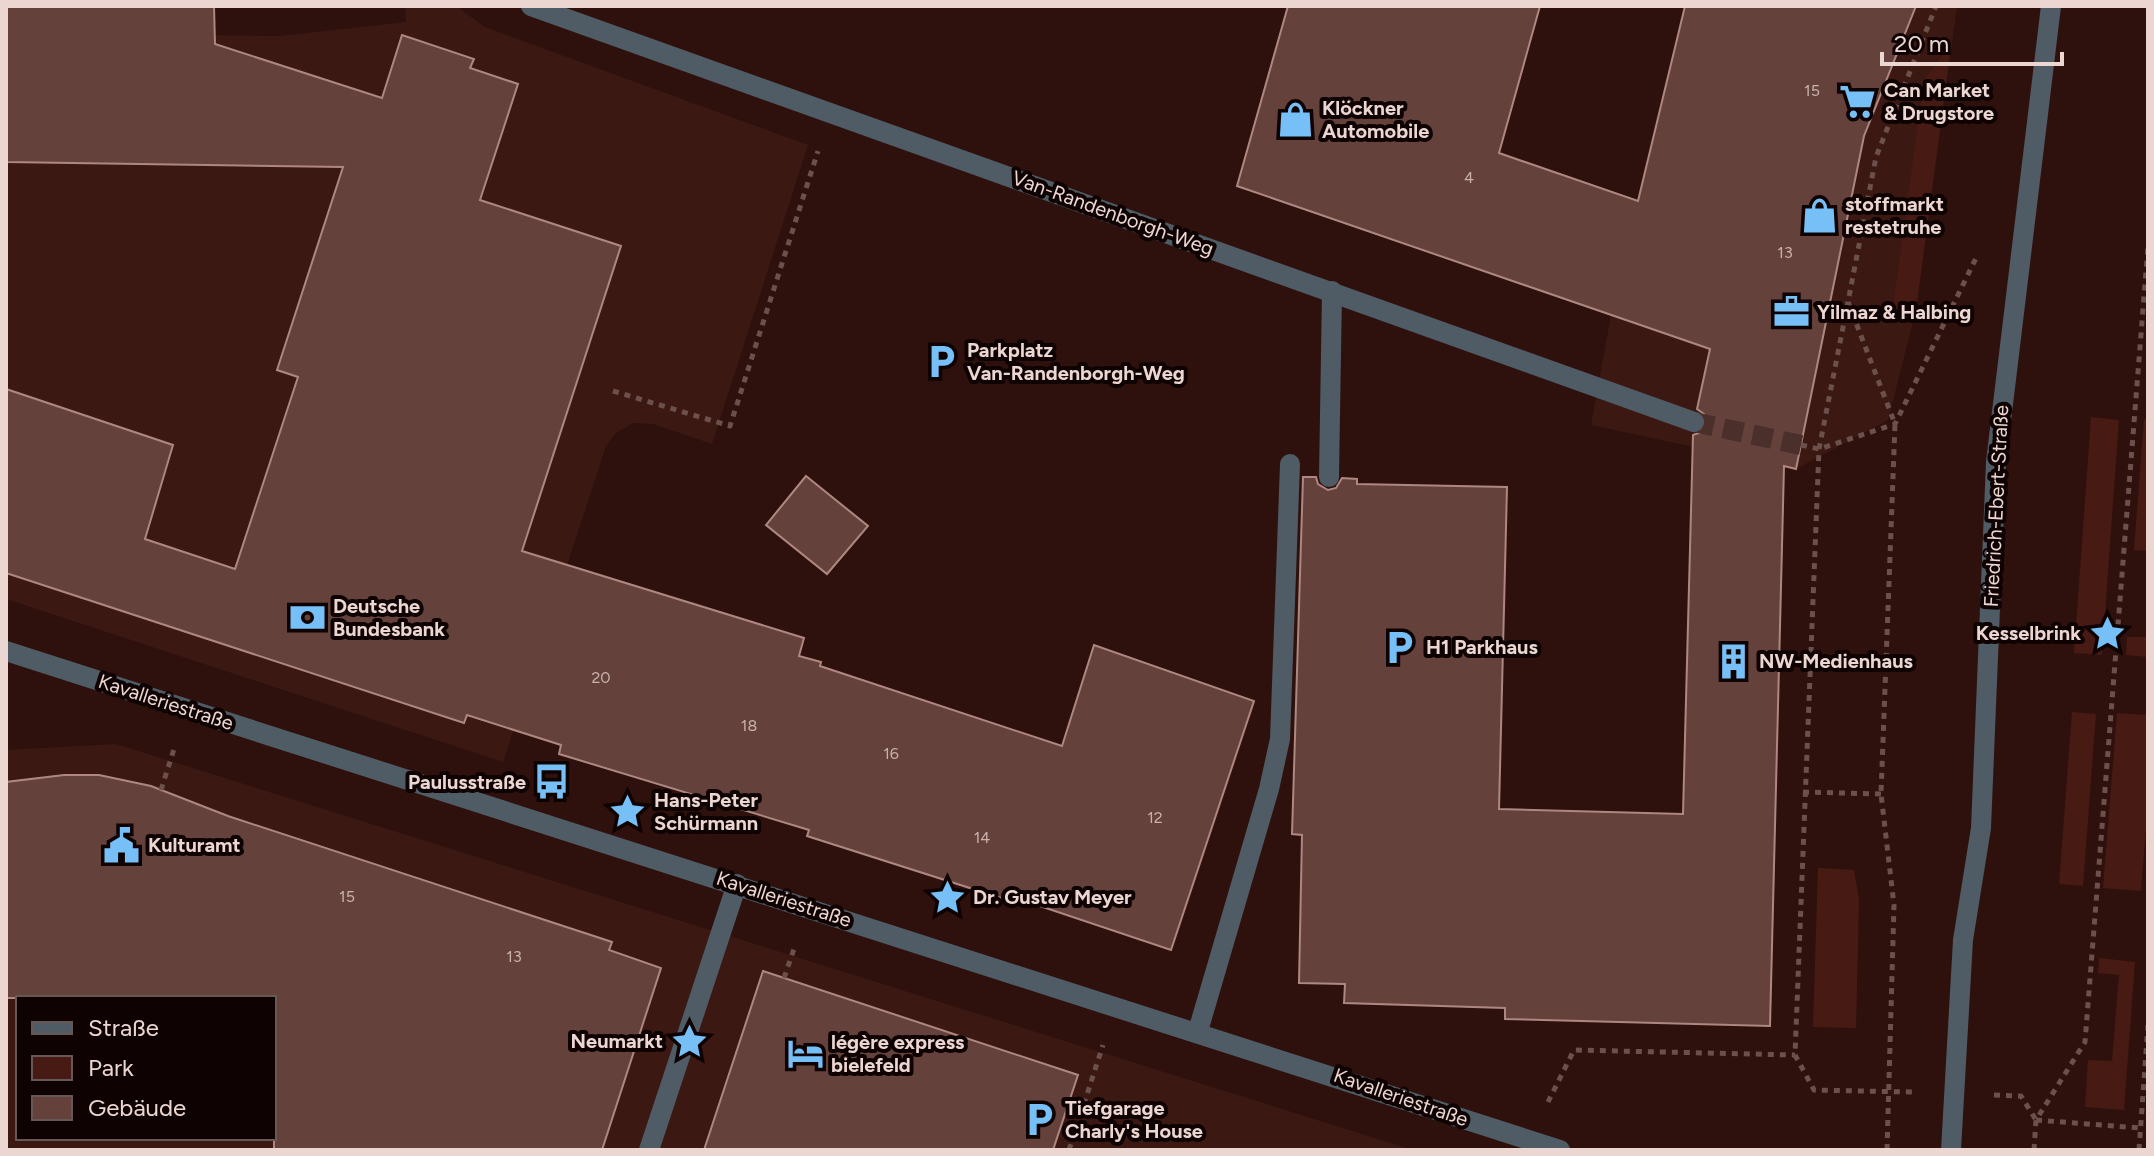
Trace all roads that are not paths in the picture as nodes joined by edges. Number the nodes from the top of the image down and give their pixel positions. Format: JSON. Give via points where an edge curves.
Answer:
{"nodes":[{"id":1,"x":531,"y":6,"type":"edge"},
{"id":2,"x":2051,"y":6,"type":"edge"},
{"id":3,"x":1332,"y":291,"type":"junction"},
{"id":4,"x":1694,"y":422,"type":"tunnel mouth"},
{"id":5,"x":1290,"y":464,"type":"dead end"},
{"id":6,"x":1329,"y":477,"type":"dead end"},
{"id":7,"x":6,"y":651,"type":"edge"},
{"id":8,"x":737,"y":884,"type":"junction"},
{"id":9,"x":1198,"y":1031,"type":"junction"},
{"id":10,"x":649,"y":1150,"type":"edge"},
{"id":11,"x":1560,"y":1150,"type":"edge"},
{"id":12,"x":1951,"y":1150,"type":"edge"}],
"edges":[{"from":1,"to":3,"type":"street","name":"Van-Randenborgh-Weg"},
{"from":2,"to":12,"type":"street","name":"Friedrich-Ebert-Straße","via":[[1996,462],[1981,828],[1963,940]]},
{"from":3,"to":4,"type":"street","name":"Van-Randenborgh-Weg"},
{"from":3,"to":6,"type":"street"},
{"from":5,"to":9,"type":"street","via":[[1280,739]]},
{"from":7,"to":8,"type":"street","name":"Kavalleriestraße"},
{"from":8,"to":9,"type":"street","name":"Kavalleriestraße"},
{"from":8,"to":10,"type":"street"},
{"from":9,"to":11,"type":"street","name":"Kavalleriestraße"}]}
